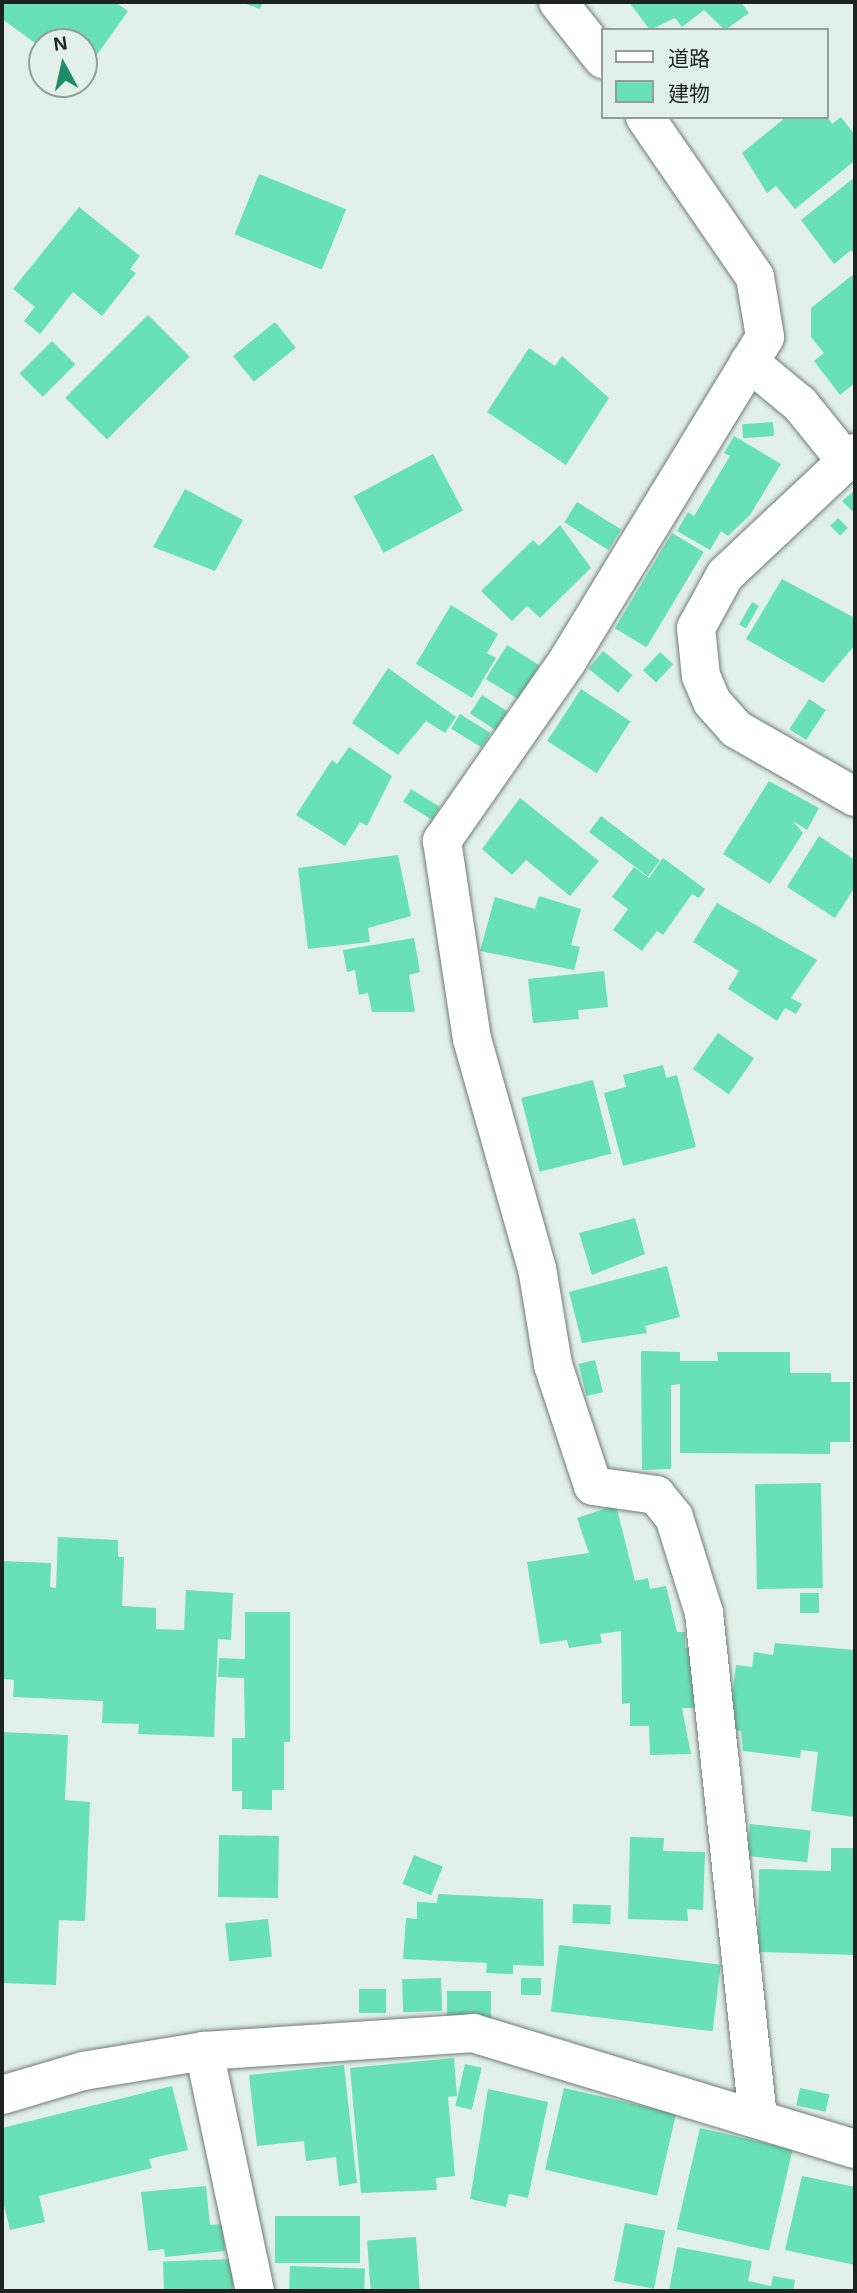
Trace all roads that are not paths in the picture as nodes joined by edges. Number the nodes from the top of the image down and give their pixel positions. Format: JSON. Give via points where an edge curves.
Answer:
{"nodes":[{"id":1,"x":558,"y":2,"type":"edge"},
{"id":2,"x":602,"y":59,"type":"edge"},
{"id":3,"x":646,"y":119,"type":"edge"},
{"id":4,"x":749,"y":362,"type":"junction"},
{"id":5,"x":851,"y":457,"type":"edge"},
{"id":6,"x":855,"y":797,"type":"edge"},
{"id":7,"x":204,"y":2051,"type":"junction"},
{"id":8,"x":2,"y":2095,"type":"edge"},
{"id":9,"x":758,"y":2118,"type":"junction"},
{"id":10,"x":855,"y":2149,"type":"edge"},
{"id":11,"x":255,"y":2291,"type":"edge"}],
"edges":[{"from":1,"to":2,"type":"street"},
{"from":3,"to":4,"type":"street","via":[[755,277],[765,337]]},
{"from":4,"to":5,"type":"street","via":[[800,404]]},
{"from":4,"to":9,"type":"street","via":[[566,663],[442,841],[472,1039],[537,1268],[553,1365],[593,1486],[656,1495],[674,1517],[704,1613]]},
{"from":5,"to":6,"type":"street","via":[[725,575],[696,628],[701,676],[712,702],[736,729]]},
{"from":7,"to":8,"type":"street","via":[[83,2071]]},
{"from":7,"to":9,"type":"street","via":[[473,2033]]},
{"from":7,"to":11,"type":"street"},
{"from":9,"to":10,"type":"street"}]}
